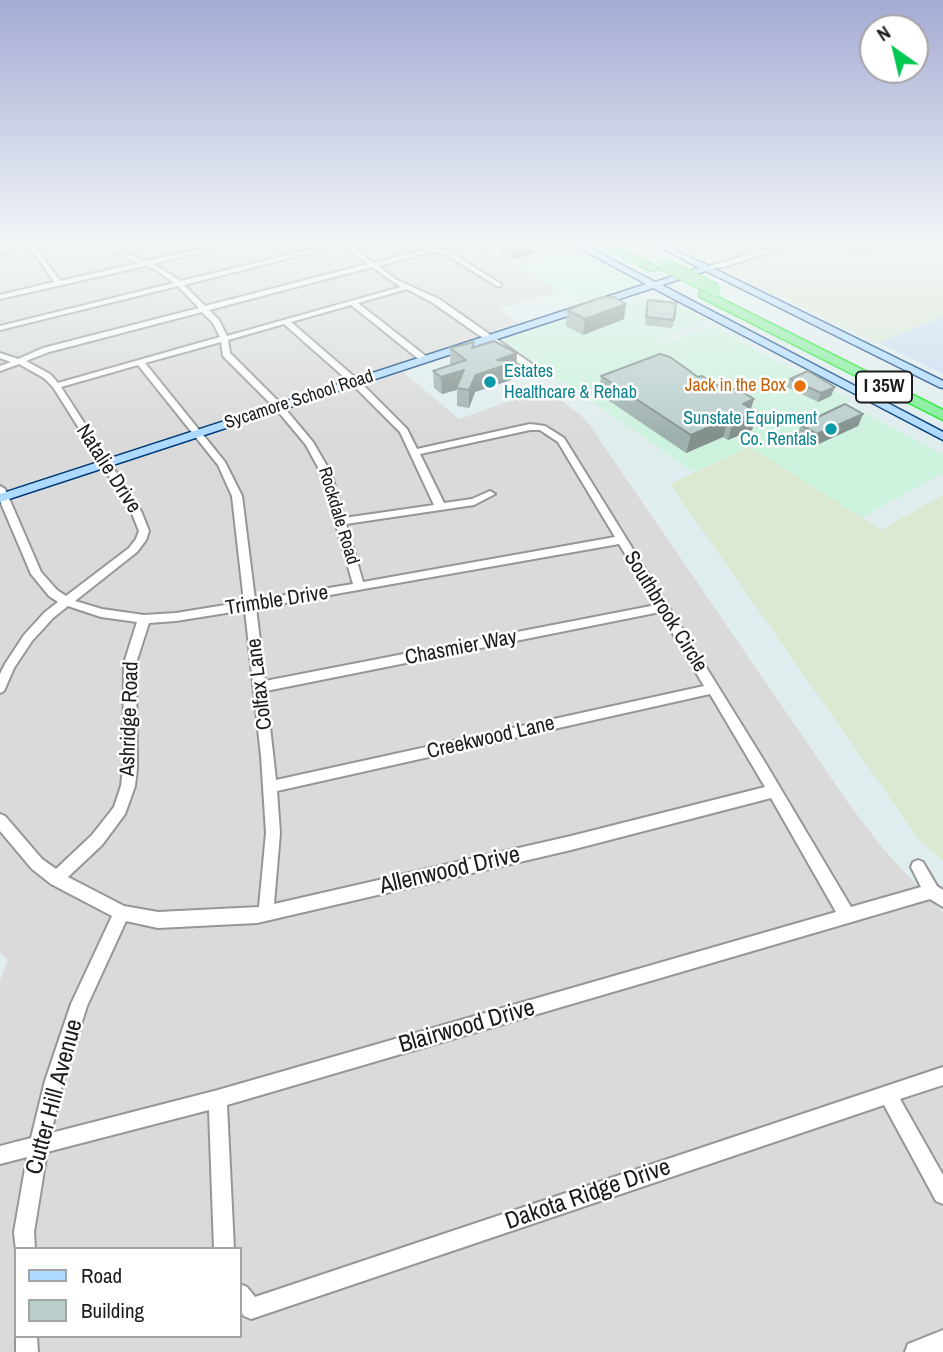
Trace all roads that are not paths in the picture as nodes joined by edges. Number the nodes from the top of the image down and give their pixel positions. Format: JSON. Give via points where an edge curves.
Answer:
{"nodes":[{"id":1,"x":81,"y":308,"type":"edge"},
{"id":2,"x":206,"y":308,"type":"edge"},
{"id":3,"x":331,"y":308,"type":"edge"},
{"id":4,"x":360,"y":308,"type":"edge"},
{"id":5,"x":446,"y":308,"type":"edge"},
{"id":6,"x":586,"y":308,"type":"edge"},
{"id":7,"x":700,"y":308,"type":"edge"},
{"id":8,"x":739,"y":308,"type":"edge"},
{"id":9,"x":744,"y":308,"type":"edge"},
{"id":10,"x":785,"y":308,"type":"edge"},
{"id":11,"x":203,"y":309,"type":"junction"},
{"id":12,"x":285,"y":321,"type":"junction"},
{"id":13,"x":0,"y":328,"type":"edge"},
{"id":14,"x":223,"y":338,"type":"junction"},
{"id":15,"x":488,"y":339,"type":"junction"},
{"id":16,"x":0,"y":355,"type":"edge"},
{"id":17,"x":826,"y":357,"type":"junction"},
{"id":18,"x":424,"y":359,"type":"junction"},
{"id":19,"x":18,"y":360,"type":"junction"},
{"id":20,"x":140,"y":362,"type":"junction"},
{"id":21,"x":0,"y":369,"type":"edge"},
{"id":22,"x":536,"y":371,"type":"dead end"},
{"id":23,"x":355,"y":382,"type":"junction"},
{"id":24,"x":943,"y":385,"type":"edge"},
{"id":25,"x":55,"y":386,"type":"junction"},
{"id":26,"x":943,"y":403,"type":"edge"},
{"id":27,"x":279,"y":407,"type":"junction"},
{"id":28,"x":943,"y":416,"type":"edge"},
{"id":29,"x":943,"y":423,"type":"edge"},
{"id":30,"x":196,"y":434,"type":"junction"},
{"id":31,"x":943,"y":437,"type":"edge"},
{"id":32,"x":416,"y":452,"type":"junction"},
{"id":33,"x":104,"y":464,"type":"junction"},
{"id":34,"x":490,"y":494,"type":"dead end"},
{"id":35,"x":1,"y":495,"type":"edge"},
{"id":36,"x":440,"y":506,"type":"junction"},
{"id":37,"x":341,"y":522,"type":"junction"},
{"id":38,"x":620,"y":540,"type":"junction"},
{"id":39,"x":359,"y":587,"type":"junction"},
{"id":40,"x":65,"y":600,"type":"junction"},
{"id":41,"x":251,"y":606,"type":"junction"},
{"id":42,"x":662,"y":608,"type":"junction"},
{"id":43,"x":144,"y":619,"type":"junction"},
{"id":44,"x":260,"y":687,"type":"junction"},
{"id":45,"x":0,"y":688,"type":"edge"},
{"id":46,"x":712,"y":689,"type":"junction"},
{"id":47,"x":270,"y":787,"type":"junction"},
{"id":48,"x":774,"y":791,"type":"junction"},
{"id":49,"x":0,"y":820,"type":"edge"},
{"id":50,"x":918,"y":867,"type":"dead end"},
{"id":51,"x":56,"y":879,"type":"junction"},
{"id":52,"x":938,"y":895,"type":"edge"},
{"id":53,"x":122,"y":913,"type":"junction"},
{"id":54,"x":266,"y":913,"type":"junction"},
{"id":55,"x":846,"y":915,"type":"junction"},
{"id":56,"x":943,"y":1076,"type":"edge"},
{"id":57,"x":888,"y":1095,"type":"junction"},
{"id":58,"x":218,"y":1099,"type":"junction"},
{"id":59,"x":38,"y":1147,"type":"junction"},
{"id":60,"x":0,"y":1155,"type":"edge"},
{"id":61,"x":943,"y":1194,"type":"edge"},
{"id":62,"x":24,"y":1247,"type":"edge"},
{"id":63,"x":224,"y":1247,"type":"edge"},
{"id":64,"x":242,"y":1297,"type":"edge"},
{"id":65,"x":943,"y":1341,"type":"edge"},
{"id":66,"x":916,"y":1352,"type":"edge"}],
"edges":[{"from":1,"to":13,"type":"street"},
{"from":2,"to":11,"type":"street"},
{"from":3,"to":12,"type":"street"},
{"from":4,"to":18,"type":"street"},
{"from":5,"to":15,"type":"street"},
{"from":6,"to":15,"type":"main road","name":"Sycamore School Road"},
{"from":7,"to":31,"type":"main road"},
{"from":8,"to":17,"type":"highway","number":"I 35W"},
{"from":9,"to":26,"type":"highway","number":"I 35W"},
{"from":10,"to":24,"type":"main road"},
{"from":11,"to":14,"type":"street","name":"Rockdale Road"},
{"from":11,"to":19,"type":"street"},
{"from":12,"to":14,"type":"street"},
{"from":12,"to":23,"type":"street"},
{"from":14,"to":20,"type":"street"},
{"from":14,"to":27,"type":"street","name":"Rockdale Road","via":[[226,354]]},
{"from":15,"to":18,"type":"main road","name":"Sycamore School Road"},
{"from":15,"to":22,"type":"street"},
{"from":16,"to":19,"type":"street","name":"Natalie Drive"},
{"from":17,"to":28,"type":"highway","number":"I 35W"},
{"from":17,"to":29,"type":"highway"},
{"from":18,"to":23,"type":"main road","name":"Sycamore School Road"},
{"from":19,"to":21,"type":"street"},
{"from":19,"to":25,"type":"street","name":"Natalie Drive"},
{"from":20,"to":25,"type":"street"},
{"from":20,"to":30,"type":"street","name":"Colfax Lane"},
{"from":23,"to":27,"type":"main road","name":"Sycamore School Road"},
{"from":23,"to":32,"type":"street","via":[[404,431]]},
{"from":25,"to":33,"type":"street","name":"Natalie Drive"},
{"from":27,"to":30,"type":"main road","name":"Sycamore School Road"},
{"from":27,"to":37,"type":"street","name":"Rockdale Road","via":[[321,460]]},
{"from":30,"to":33,"type":"main road","name":"Sycamore School Road"},
{"from":30,"to":41,"type":"street","name":"Colfax Lane","via":[[222,464],[235,488]]},
{"from":32,"to":36,"type":"street"},
{"from":32,"to":38,"type":"street","name":"Southbrook Circle","via":[[520,428],[542,428],[568,447]]},
{"from":33,"to":35,"type":"main road","name":"Sycamore School Road"},
{"from":33,"to":40,"type":"street","name":"Natalie Drive","via":[[144,531],[123,559]]},
{"from":34,"to":36,"type":"street","via":[[474,502]]},
{"from":35,"to":40,"type":"street","name":"Trimble Drive","via":[[36,574]]},
{"from":36,"to":37,"type":"street"},
{"from":37,"to":39,"type":"street","name":"Rockdale Road"},
{"from":38,"to":39,"type":"street","name":"Trimble Drive"},
{"from":38,"to":42,"type":"street","name":"Southbrook Circle"},
{"from":39,"to":41,"type":"street","name":"Trimble Drive"},
{"from":40,"to":43,"type":"street","name":"Trimble Drive"},
{"from":40,"to":45,"type":"street","name":"Natalie Drive","via":[[28,638]]},
{"from":41,"to":43,"type":"street","name":"Trimble Drive"},
{"from":41,"to":44,"type":"street","name":"Colfax Lane"},
{"from":42,"to":44,"type":"street","name":"Chasmier Way"},
{"from":42,"to":46,"type":"street","name":"Southbrook Circle"},
{"from":43,"to":51,"type":"street","name":"Ashridge Road","via":[[130,663],[130,768],[120,810],[97,840]]},
{"from":44,"to":47,"type":"street","name":"Colfax Lane"},
{"from":46,"to":47,"type":"street","name":"Creekwood Lane"},
{"from":46,"to":48,"type":"street","name":"Southbrook Circle"},
{"from":47,"to":54,"type":"street","name":"Colfax Lane","via":[[273,832]]},
{"from":48,"to":54,"type":"street","name":"Allenwood Drive"},
{"from":48,"to":55,"type":"street","name":"Southbrook Circle"},
{"from":49,"to":51,"type":"street"},
{"from":50,"to":52,"type":"street"},
{"from":51,"to":53,"type":"street"},
{"from":52,"to":55,"type":"street","name":"Blairwood Drive"},
{"from":53,"to":54,"type":"street","name":"Allenwood Drive","via":[[158,919]]},
{"from":53,"to":59,"type":"street","name":"Cutter Hill Avenue","via":[[79,1004]]},
{"from":55,"to":58,"type":"street","name":"Blairwood Drive"},
{"from":56,"to":57,"type":"street","name":"Dakota Ridge Drive"},
{"from":57,"to":61,"type":"street"},
{"from":57,"to":64,"type":"street","name":"Dakota Ridge Drive","via":[[251,1309]]},
{"from":58,"to":59,"type":"street","name":"Blairwood Drive"},
{"from":58,"to":63,"type":"street"},
{"from":59,"to":60,"type":"street","name":"Blairwood Drive"},
{"from":59,"to":62,"type":"street","name":"Cutter Hill Avenue"},
{"from":65,"to":66,"type":"street"}]}
